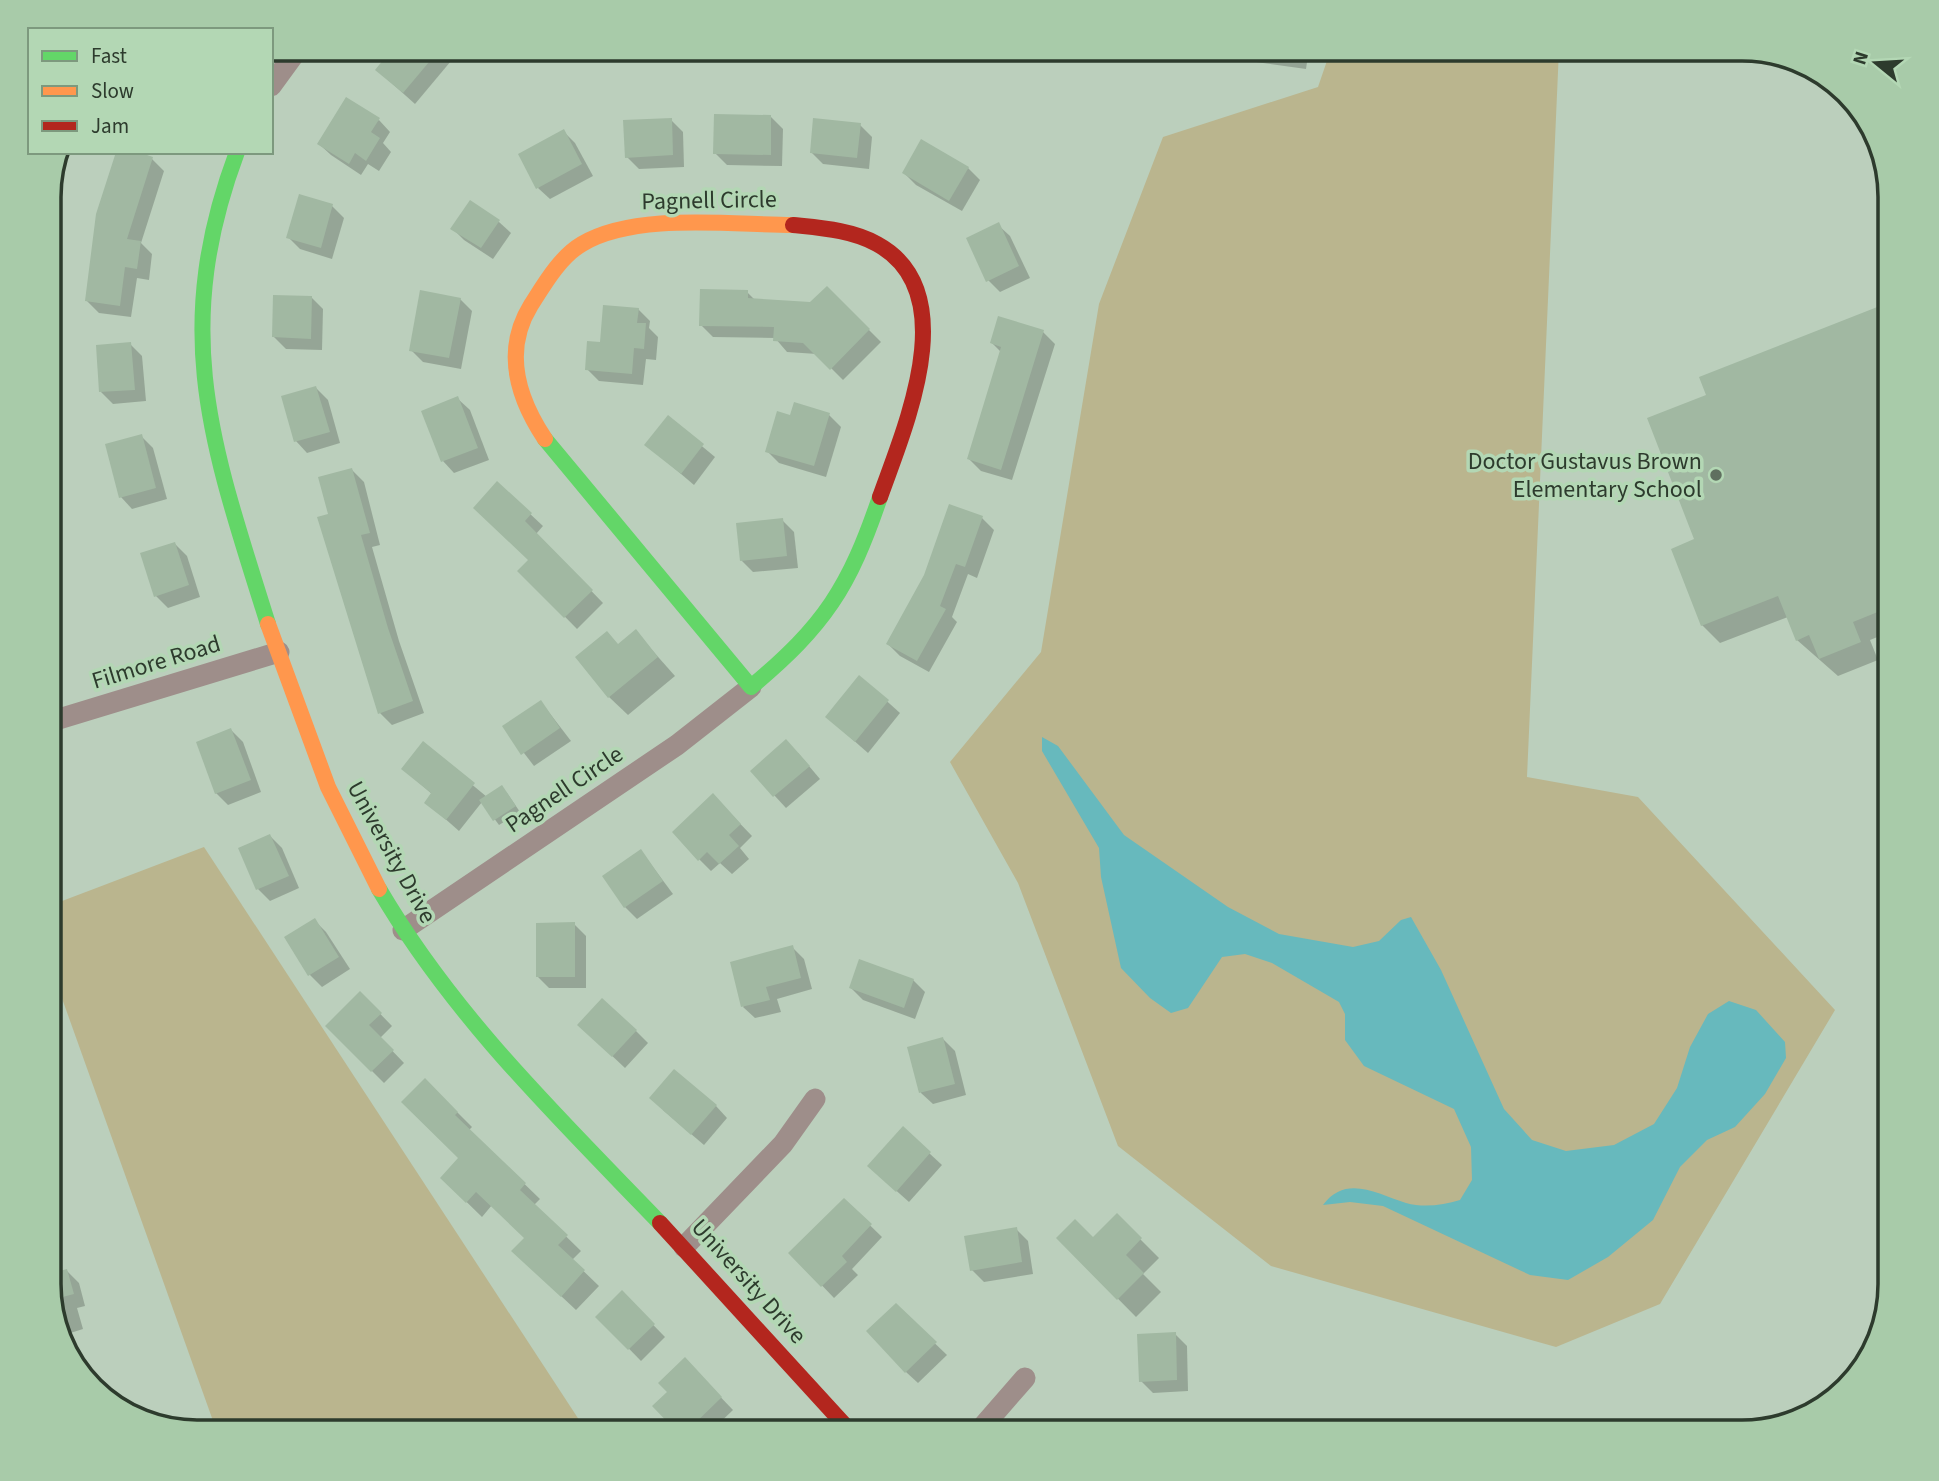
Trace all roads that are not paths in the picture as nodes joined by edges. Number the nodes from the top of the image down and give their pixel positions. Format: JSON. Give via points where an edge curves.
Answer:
{"nodes":[{"id":1,"x":289,"y":62,"type":"edge"},
{"id":2,"x":273,"y":83,"type":"edge"},
{"id":3,"x":236,"y":154,"type":"edge"},
{"id":4,"x":279,"y":652,"type":"junction"},
{"id":5,"x":751,"y":687,"type":"junction"},
{"id":6,"x":62,"y":718,"type":"edge"},
{"id":7,"x":403,"y":930,"type":"junction"},
{"id":8,"x":815,"y":1099,"type":"dead end"},
{"id":9,"x":684,"y":1247,"type":"junction"},
{"id":10,"x":1025,"y":1378,"type":"dead end"},
{"id":11,"x":840,"y":1420,"type":"edge"},
{"id":12,"x":988,"y":1420,"type":"edge"}],
"edges":[{"from":1,"to":2,"type":"street"},
{"from":3,"to":4,"type":"street","name":"University Drive","via":[[219,202],[203,281],[205,394],[215,445]]},
{"from":4,"to":6,"type":"street","name":"Filmore Road"},
{"from":4,"to":7,"type":"street","name":"University Drive","via":[[321,775]]},
{"from":5,"to":5,"type":"street","name":"Pagnell Circle","via":[[544,438],[518,390],[514,351],[524,317],[547,279],[582,243],[602,234],[631,227],[793,225],[834,230],[885,249],[898,260],[914,292],[923,334],[916,388],[859,553],[841,593],[818,623]]},
{"from":5,"to":7,"type":"street","name":"Pagnell Circle","via":[[677,745]]},
{"from":7,"to":9,"type":"street","name":"University Drive","via":[[428,967],[522,1078]]},
{"from":8,"to":9,"type":"street","via":[[783,1144]]},
{"from":9,"to":11,"type":"street","name":"University Drive"},
{"from":10,"to":12,"type":"street"}]}
